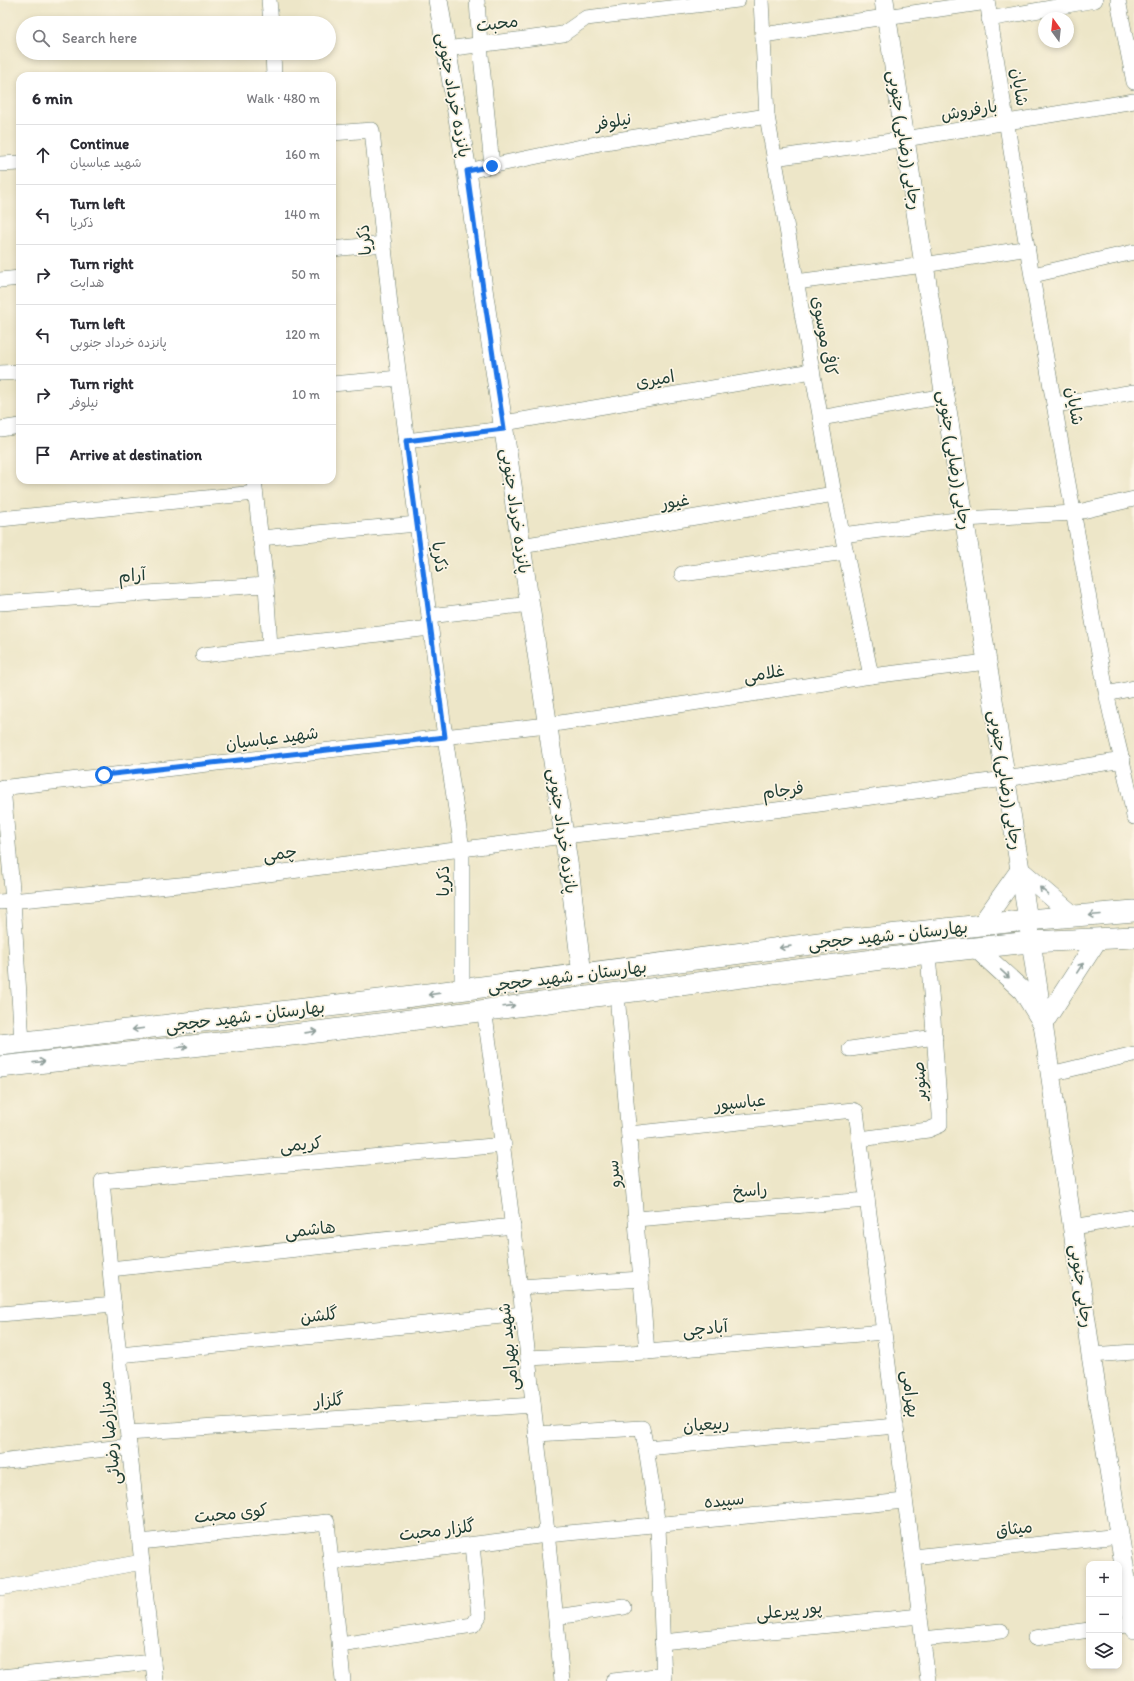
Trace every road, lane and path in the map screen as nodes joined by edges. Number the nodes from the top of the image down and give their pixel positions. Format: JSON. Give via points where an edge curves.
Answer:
{"nodes":[{"id":1,"x":269,"y":0,"type":"edge"},
{"id":2,"x":438,"y":0,"type":"edge"},
{"id":3,"x":477,"y":0,"type":"edge"},
{"id":4,"x":738,"y":0,"type":"edge"},
{"id":5,"x":762,"y":0,"type":"edge"},
{"id":6,"x":1095,"y":0,"type":"edge"},
{"id":7,"x":1118,"y":0,"type":"edge"},
{"id":8,"x":987,"y":1,"type":"edge"},
{"id":9,"x":885,"y":9,"type":"edge"},
{"id":10,"x":270,"y":16,"type":"edge"},
{"id":11,"x":989,"y":19,"type":"junction"},
{"id":12,"x":763,"y":35,"type":"junction"},
{"id":13,"x":1130,"y":41,"type":"edge"},
{"id":14,"x":480,"y":45,"type":"junction"},
{"id":15,"x":446,"y":49,"type":"junction"},
{"id":16,"x":273,"y":60,"type":"edge"},
{"id":17,"x":274,"y":72,"type":"edge"},
{"id":18,"x":1134,"y":82,"type":"edge"},
{"id":19,"x":1134,"y":102,"type":"edge"},
{"id":20,"x":767,"y":116,"type":"junction"},
{"id":21,"x":1006,"y":123,"type":"junction"},
{"id":22,"x":336,"y":133,"type":"edge"},
{"id":23,"x":905,"y":139,"type":"junction"},
{"id":24,"x":774,"y":158,"type":"junction"},
{"id":25,"x":16,"y":162,"type":"edge"},
{"id":26,"x":0,"y":164,"type":"edge"},
{"id":27,"x":492,"y":166,"type":"junction"},
{"id":28,"x":467,"y":171,"type":"junction"},
{"id":29,"x":384,"y":244,"type":"junction"},
{"id":30,"x":336,"y":248,"type":"edge"},
{"id":31,"x":1028,"y":248,"type":"junction"},
{"id":32,"x":1134,"y":252,"type":"edge"},
{"id":33,"x":924,"y":265,"type":"junction"},
{"id":34,"x":1033,"y":275,"type":"junction"},
{"id":35,"x":16,"y":278,"type":"edge"},
{"id":36,"x":0,"y":280,"type":"edge"},
{"id":37,"x":796,"y":282,"type":"junction"},
{"id":38,"x":812,"y":371,"type":"junction"},
{"id":39,"x":16,"y":372,"type":"edge"},
{"id":40,"x":0,"y":373,"type":"edge"},
{"id":41,"x":399,"y":378,"type":"junction"},
{"id":42,"x":336,"y":384,"type":"edge"},
{"id":43,"x":1134,"y":392,"type":"edge"},
{"id":44,"x":945,"y":396,"type":"junction"},
{"id":45,"x":1055,"y":405,"type":"junction"},
{"id":46,"x":820,"y":418,"type":"junction"},
{"id":47,"x":504,"y":426,"type":"junction"},
{"id":48,"x":16,"y":427,"type":"edge"},
{"id":49,"x":0,"y":429,"type":"edge"},
{"id":50,"x":406,"y":441,"type":"junction"},
{"id":51,"x":255,"y":486,"type":"edge"},
{"id":52,"x":834,"y":494,"type":"junction"},
{"id":53,"x":1134,"y":499,"type":"edge"},
{"id":54,"x":1074,"y":513,"type":"junction"},
{"id":55,"x":0,"y":519,"type":"edge"},
{"id":56,"x":964,"y":519,"type":"junction"},
{"id":57,"x":417,"y":524,"type":"junction"},
{"id":58,"x":842,"y":535,"type":"junction"},
{"id":59,"x":260,"y":538,"type":"junction"},
{"id":60,"x":521,"y":546,"type":"junction"},
{"id":61,"x":846,"y":552,"type":"junction"},
{"id":62,"x":682,"y":574,"type":"dead end"},
{"id":63,"x":266,"y":585,"type":"junction"},
{"id":64,"x":0,"y":604,"type":"edge"},
{"id":65,"x":530,"y":604,"type":"junction"},
{"id":66,"x":430,"y":622,"type":"junction"},
{"id":67,"x":270,"y":646,"type":"junction"},
{"id":68,"x":203,"y":655,"type":"dead end"},
{"id":69,"x":987,"y":662,"type":"junction"},
{"id":70,"x":871,"y":676,"type":"junction"},
{"id":71,"x":1134,"y":688,"type":"edge"},
{"id":72,"x":1107,"y":694,"type":"junction"},
{"id":73,"x":547,"y":725,"type":"junction"},
{"id":74,"x":445,"y":737,"type":"junction"},
{"id":75,"x":1123,"y":760,"type":"junction"},
{"id":76,"x":1006,"y":779,"type":"junction"},
{"id":77,"x":2,"y":787,"type":"edge"},
{"id":78,"x":1134,"y":817,"type":"edge"},
{"id":79,"x":564,"y":836,"type":"junction"},
{"id":80,"x":462,"y":848,"type":"junction"},
{"id":81,"x":1020,"y":870,"type":"junction"},
{"id":82,"x":7,"y":902,"type":"edge"},
{"id":83,"x":1134,"y":911,"type":"edge"},
{"id":84,"x":1134,"y":915,"type":"edge"},
{"id":85,"x":1074,"y":916,"type":"junction"},
{"id":86,"x":1028,"y":920,"type":"junction"},
{"id":87,"x":981,"y":925,"type":"junction"},
{"id":88,"x":935,"y":930,"type":"junction"},
{"id":89,"x":1134,"y":931,"type":"edge"},
{"id":90,"x":1134,"y":937,"type":"edge"},
{"id":91,"x":1098,"y":939,"type":"junction"},
{"id":92,"x":1030,"y":942,"type":"junction"},
{"id":93,"x":976,"y":948,"type":"junction"},
{"id":94,"x":932,"y":952,"type":"junction"},
{"id":95,"x":582,"y":975,"type":"junction"},
{"id":96,"x":462,"y":990,"type":"junction"},
{"id":97,"x":617,"y":994,"type":"junction"},
{"id":98,"x":585,"y":997,"type":"junction"},
{"id":99,"x":484,"y":1009,"type":"junction"},
{"id":100,"x":1043,"y":1024,"type":"junction"},
{"id":101,"x":935,"y":1037,"type":"junction"},
{"id":102,"x":22,"y":1042,"type":"junction"},
{"id":103,"x":0,"y":1045,"type":"edge"},
{"id":104,"x":850,"y":1049,"type":"dead end"},
{"id":105,"x":1134,"y":1054,"type":"edge"},
{"id":106,"x":0,"y":1066,"type":"edge"},
{"id":107,"x":1050,"y":1074,"type":"junction"},
{"id":108,"x":856,"y":1111,"type":"joint"},
{"id":109,"x":629,"y":1134,"type":"junction"},
{"id":110,"x":860,"y":1139,"type":"junction"},
{"id":111,"x":504,"y":1145,"type":"junction"},
{"id":112,"x":102,"y":1181,"type":"joint"},
{"id":113,"x":868,"y":1200,"type":"junction"},
{"id":114,"x":1134,"y":1217,"type":"edge"},
{"id":115,"x":636,"y":1219,"type":"junction"},
{"id":116,"x":513,"y":1226,"type":"junction"},
{"id":117,"x":1074,"y":1227,"type":"junction"},
{"id":118,"x":110,"y":1269,"type":"junction"},
{"id":119,"x":641,"y":1279,"type":"junction"},
{"id":120,"x":520,"y":1287,"type":"junction"},
{"id":121,"x":114,"y":1304,"type":"junction"},
{"id":122,"x":0,"y":1314,"type":"edge"},
{"id":123,"x":523,"y":1314,"type":"junction"},
{"id":124,"x":884,"y":1332,"type":"junction"},
{"id":125,"x":647,"y":1352,"type":"junction"},
{"id":126,"x":1134,"y":1352,"type":"edge"},
{"id":127,"x":1091,"y":1354,"type":"junction"},
{"id":128,"x":120,"y":1355,"type":"junction"},
{"id":129,"x":528,"y":1358,"type":"junction"},
{"id":130,"x":533,"y":1405,"type":"junction"},
{"id":131,"x":896,"y":1426,"type":"junction"},
{"id":132,"x":536,"y":1434,"type":"junction"},
{"id":133,"x":129,"y":1439,"type":"junction"},
{"id":134,"x":646,"y":1448,"type":"junction"},
{"id":135,"x":0,"y":1462,"type":"edge"},
{"id":136,"x":905,"y":1501,"type":"junction"},
{"id":137,"x":658,"y":1526,"type":"junction"},
{"id":138,"x":547,"y":1535,"type":"junction"},
{"id":139,"x":1120,"y":1536,"type":"junction"},
{"id":140,"x":140,"y":1542,"type":"junction"},
{"id":141,"x":472,"y":1545,"type":"junction"},
{"id":142,"x":912,"y":1557,"type":"junction"},
{"id":143,"x":142,"y":1562,"type":"junction"},
{"id":144,"x":331,"y":1562,"type":"junction"},
{"id":145,"x":0,"y":1588,"type":"edge"},
{"id":146,"x":624,"y":1607,"type":"dead end"},
{"id":147,"x":920,"y":1616,"type":"junction"},
{"id":148,"x":556,"y":1617,"type":"junction"},
{"id":149,"x":1129,"y":1626,"type":"edge"},
{"id":150,"x":1086,"y":1630,"type":"edge"},
{"id":151,"x":1001,"y":1631,"type":"dead end"},
{"id":152,"x":1035,"y":1638,"type":"dead end"},
{"id":153,"x":923,"y":1639,"type":"junction"},
{"id":154,"x":662,"y":1642,"type":"junction"},
{"id":155,"x":340,"y":1645,"type":"junction"},
{"id":156,"x":153,"y":1662,"type":"junction"},
{"id":157,"x":0,"y":1677,"type":"edge"},
{"id":158,"x":664,"y":1678,"type":"edge"},
{"id":159,"x":155,"y":1681,"type":"edge"},
{"id":160,"x":343,"y":1681,"type":"edge"},
{"id":161,"x":562,"y":1681,"type":"edge"},
{"id":162,"x":613,"y":1681,"type":"edge"},
{"id":163,"x":928,"y":1681,"type":"edge"}],
"edges":[{"from":1,"to":10,"type":"street"},
{"from":2,"to":15,"type":"street","name":"پانزده خرداد جنوبی"},
{"from":3,"to":14,"type":"street"},
{"from":4,"to":14,"type":"street","name":"محبت","via":[[586,18],[563,34]]},
{"from":5,"to":12,"type":"street","name":"کافی موسوی"},
{"from":6,"to":11,"type":"street"},
{"from":7,"to":13,"type":"street"},
{"from":8,"to":9,"type":"street"},
{"from":8,"to":11,"type":"street","name":"شایان"},
{"from":9,"to":12,"type":"street"},
{"from":9,"to":23,"type":"street","name":"رجایی (رضایی) جنوبی"},
{"from":11,"to":21,"type":"street","name":"شایان"},
{"from":12,"to":20,"type":"street","name":"کافی موسوی"},
{"from":13,"to":18,"type":"street"},
{"from":14,"to":15,"type":"street","name":"محبت"},
{"from":14,"to":27,"type":"street"},
{"from":15,"to":28,"type":"street","name":"پانزده خرداد جنوبی"},
{"from":16,"to":17,"type":"street"},
{"from":19,"to":21,"type":"street","name":"بارفروش"},
{"from":20,"to":24,"type":"street","name":"کافی موسوی"},
{"from":20,"to":27,"type":"street","name":"نیلوفر","via":[[605,142]]},
{"from":21,"to":23,"type":"street","name":"بارفروش"},
{"from":21,"to":31,"type":"street","name":"شایان"},
{"from":22,"to":29,"type":"street","name":"ذکریا","via":[[372,130]]},
{"from":23,"to":24,"type":"street","name":"بارفروش"},
{"from":23,"to":33,"type":"street","name":"رجایی (رضایی) جنوبی"},
{"from":24,"to":37,"type":"street","name":"کافی موسوی"},
{"from":25,"to":26,"type":"street"},
{"from":27,"to":28,"type":"street","name":"نیلوفر"},
{"from":28,"to":47,"type":"street","name":"پانزده خرداد جنوبی"},
{"from":29,"to":30,"type":"street"},
{"from":29,"to":41,"type":"street","name":"ذکریا"},
{"from":31,"to":33,"type":"street"},
{"from":31,"to":34,"type":"street","name":"شایان"},
{"from":32,"to":34,"type":"street"},
{"from":33,"to":37,"type":"street"},
{"from":33,"to":44,"type":"street","name":"رجایی (رضایی) جنوبی"},
{"from":34,"to":45,"type":"street","name":"شایان"},
{"from":35,"to":36,"type":"street"},
{"from":37,"to":38,"type":"street","name":"کافی موسوی"},
{"from":38,"to":46,"type":"street","name":"کافی موسوی"},
{"from":38,"to":47,"type":"street","name":"امیری"},
{"from":39,"to":40,"type":"street"},
{"from":41,"to":42,"type":"street"},
{"from":41,"to":50,"type":"street","name":"ذکریا"},
{"from":43,"to":45,"type":"street"},
{"from":44,"to":46,"type":"street"},
{"from":44,"to":56,"type":"street","name":"رجایی (رضایی) جنوبی"},
{"from":45,"to":54,"type":"street","name":"شایان"},
{"from":46,"to":52,"type":"street","name":"کافی موسوی"},
{"from":47,"to":50,"type":"street","name":"امیری"},
{"from":47,"to":60,"type":"street","name":"پانزده خرداد جنوبی"},
{"from":48,"to":49,"type":"street"},
{"from":50,"to":57,"type":"street","name":"ذکریا"},
{"from":51,"to":55,"type":"street"},
{"from":51,"to":59,"type":"street"},
{"from":52,"to":58,"type":"street","name":"کافی موسوی"},
{"from":52,"to":60,"type":"street","name":"غیور"},
{"from":53,"to":54,"type":"street"},
{"from":54,"to":56,"type":"street"},
{"from":54,"to":72,"type":"street","name":"شایان"},
{"from":56,"to":58,"type":"street"},
{"from":56,"to":69,"type":"street","name":"رجایی (رضایی) جنوبی"},
{"from":57,"to":59,"type":"street"},
{"from":57,"to":66,"type":"street","name":"ذکریا"},
{"from":58,"to":61,"type":"street","name":"کافی موسوی"},
{"from":59,"to":63,"type":"street"},
{"from":60,"to":65,"type":"street","name":"پانزده خرداد جنوبی"},
{"from":61,"to":62,"type":"street"},
{"from":61,"to":70,"type":"street","name":"کافی موسوی"},
{"from":63,"to":64,"type":"street","name":"آرام"},
{"from":63,"to":67,"type":"street"},
{"from":65,"to":66,"type":"street"},
{"from":65,"to":73,"type":"street","name":"پانزده خرداد جنوبی"},
{"from":66,"to":67,"type":"street"},
{"from":66,"to":74,"type":"street","name":"ذکریا"},
{"from":67,"to":68,"type":"street"},
{"from":69,"to":70,"type":"street","name":"غلامی"},
{"from":69,"to":76,"type":"street","name":"رجایی (رضایی) جنوبی"},
{"from":70,"to":73,"type":"street","name":"غلامی"},
{"from":71,"to":72,"type":"street"},
{"from":72,"to":75,"type":"street","name":"شایان"},
{"from":73,"to":74,"type":"street","name":"شهید عباسیان"},
{"from":73,"to":79,"type":"street","name":"پانزده خرداد جنوبی"},
{"from":74,"to":77,"type":"street","name":"شهید عباسیان"},
{"from":74,"to":80,"type":"street","name":"ذکریا"},
{"from":75,"to":76,"type":"street","name":"فرجام"},
{"from":75,"to":78,"type":"street","name":"شایان"},
{"from":76,"to":79,"type":"street","name":"فرجام"},
{"from":76,"to":81,"type":"street","name":"رجایی (رضایی) جنوبی"},
{"from":77,"to":82,"type":"street"},
{"from":79,"to":80,"type":"street","name":"چمی"},
{"from":79,"to":95,"type":"street","name":"پانزده خرداد جنوبی"},
{"from":80,"to":82,"type":"street","name":"چمی","via":[[190,884]]},
{"from":80,"to":96,"type":"street","name":"ذکریا"},
{"from":85,"to":81,"type":"street","one_way":true},
{"from":81,"to":86,"type":"street","name":"رجایی (رضایی) جنوبی"},
{"from":81,"to":87,"type":"street"},
{"from":82,"to":102,"type":"street"},
{"from":83,"to":85,"type":"main road","name":"بهارستان - شهید حججی","one_way":true},
{"from":84,"to":89,"type":"main road","via":[[1130,924],[1131,930]]},
{"from":85,"to":86,"type":"main road","name":"بهارستان - شهید حججی"},
{"from":86,"to":87,"type":"main road","name":"بهارستان - شهید حججی"},
{"from":86,"to":92,"type":"street","name":"رجایی (رضایی) جنوبی"},
{"from":87,"to":88,"type":"main road","name":"بهارستان - شهید حججی"},
{"from":88,"to":94,"type":"main road","via":[[941,941],[940,947]]},
{"from":88,"to":95,"type":"main road","name":"بهارستان - شهید حججی","one_way":true},
{"from":90,"to":91,"type":"main road","name":"بهارستان - شهید حججی"},
{"from":91,"to":92,"type":"main road","name":"بهارستان - شهید حججی"},
{"from":100,"to":91,"type":"street","one_way":true},
{"from":92,"to":93,"type":"main road","name":"بهارستان - شهید حججی"},
{"from":92,"to":100,"type":"street","name":"رجایی جنوبی"},
{"from":93,"to":94,"type":"main road","name":"بهارستان - شهید حججی"},
{"from":93,"to":100,"type":"street","one_way":true,"via":[[1023,991]]},
{"from":94,"to":97,"type":"main road","name":"بهارستان - شهید حججی"},
{"from":94,"to":101,"type":"street","name":"صنوبر"},
{"from":95,"to":96,"type":"main road","name":"بهارستان - شهید حججی"},
{"from":95,"to":98,"type":"main road"},
{"from":96,"to":102,"type":"main road","name":"بهارستان - شهید حججی","one_way":true},
{"from":97,"to":98,"type":"main road","name":"بهارستان - شهید حججی"},
{"from":97,"to":109,"type":"street","name":"سرو"},
{"from":99,"to":98,"type":"main road","name":"بهارستان - شهید حججی","one_way":true},
{"from":106,"to":99,"type":"main road","name":"بهارستان - شهید حججی","one_way":true,"via":[[302,1034]]},
{"from":99,"to":111,"type":"street","name":"شهید بهرامی"},
{"from":100,"to":107,"type":"street","name":"رجایی جنوبی"},
{"from":101,"to":104,"type":"street"},
{"from":101,"to":110,"type":"street","name":"صنوبر","via":[[940,1125],[928,1130]]},
{"from":102,"to":103,"type":"main road","name":"بهارستان - شهید حججی"},
{"from":105,"to":107,"type":"street"},
{"from":107,"to":117,"type":"street","name":"رجایی جنوبی"},
{"from":108,"to":109,"type":"street","name":"عباسپور","via":[[803,1114]]},
{"from":108,"to":110,"type":"street","name":"بهرامی"},
{"from":109,"to":115,"type":"street","name":"سرو"},
{"from":110,"to":113,"type":"street","name":"بهرامی"},
{"from":111,"to":112,"type":"street","name":"کریمی"},
{"from":111,"to":116,"type":"street","name":"شهید بهرامی"},
{"from":112,"to":118,"type":"street","name":"میرزارضا رضائی"},
{"from":113,"to":115,"type":"street","name":"راسخ"},
{"from":113,"to":124,"type":"street","name":"بهرامی"},
{"from":114,"to":117,"type":"street"},
{"from":115,"to":119,"type":"street","name":"سرو"},
{"from":116,"to":118,"type":"street","name":"هاشمی"},
{"from":116,"to":120,"type":"street","name":"شهید بهرامی"},
{"from":117,"to":127,"type":"street","name":"رجایی جنوبی"},
{"from":118,"to":121,"type":"street","name":"میرزارضا رضائی"},
{"from":119,"to":120,"type":"street"},
{"from":119,"to":125,"type":"street","name":"سرو"},
{"from":120,"to":123,"type":"street","name":"شهید بهرامی"},
{"from":121,"to":122,"type":"street"},
{"from":121,"to":128,"type":"street","name":"میرزارضا رضائی"},
{"from":123,"to":128,"type":"street","name":"گلشن"},
{"from":123,"to":129,"type":"street","name":"شهید بهرامی"},
{"from":124,"to":125,"type":"street","name":"آبادچی"},
{"from":124,"to":131,"type":"street","name":"بهرامی"},
{"from":125,"to":129,"type":"street","name":"آبادچی"},
{"from":126,"to":127,"type":"street"},
{"from":127,"to":139,"type":"street","name":"رجایی جنوبی"},
{"from":128,"to":133,"type":"street","name":"میرزارضا رضائی"},
{"from":129,"to":130,"type":"street","name":"شهید بهرامی"},
{"from":130,"to":132,"type":"street","name":"شهید بهرامی"},
{"from":130,"to":133,"type":"street","name":"گلزار"},
{"from":131,"to":134,"type":"street","name":"ربیعیان"},
{"from":131,"to":136,"type":"street","name":"بهرامی"},
{"from":132,"to":134,"type":"street","via":[[642,1428]]},
{"from":132,"to":138,"type":"street","name":"شهید بهرامی"},
{"from":133,"to":135,"type":"street","name":"گلزار"},
{"from":133,"to":140,"type":"street","name":"میرزارضا رضائی"},
{"from":134,"to":137,"type":"street"},
{"from":136,"to":137,"type":"street","name":"سپیده"},
{"from":136,"to":142,"type":"street","name":"بهرامی"},
{"from":137,"to":138,"type":"street","name":"سپیده"},
{"from":137,"to":154,"type":"street"},
{"from":138,"to":141,"type":"street","name":"گلزار محبت"},
{"from":138,"to":148,"type":"street","name":"شهید بهرامی"},
{"from":139,"to":142,"type":"street","name":"میثاق"},
{"from":139,"to":149,"type":"street","name":"رجایی جنوبی"},
{"from":140,"to":143,"type":"street","name":"میرزارضا رضائی"},
{"from":140,"to":144,"type":"street","name":"کوی محبت","via":[[327,1522]]},
{"from":141,"to":144,"type":"street","name":"گلزار محبت"},
{"from":141,"to":155,"type":"street","via":[[479,1616],[473,1625]]},
{"from":142,"to":147,"type":"street","name":"بهرامی"},
{"from":143,"to":145,"type":"street"},
{"from":143,"to":156,"type":"street","name":"میرزارضا رضائی"},
{"from":144,"to":155,"type":"street"},
{"from":146,"to":148,"type":"street"},
{"from":147,"to":153,"type":"street","name":"بهرامی"},
{"from":147,"to":154,"type":"street","name":"پور پیرعلی"},
{"from":148,"to":161,"type":"street","name":"شهید بهرامی"},
{"from":150,"to":152,"type":"street"},
{"from":151,"to":153,"type":"street"},
{"from":153,"to":163,"type":"street","name":"بهرامی"},
{"from":154,"to":158,"type":"street"},
{"from":155,"to":160,"type":"street"},
{"from":156,"to":157,"type":"street"},
{"from":156,"to":159,"type":"street","name":"میرزارضا رضائی"},
{"from":158,"to":162,"type":"street"}]}
